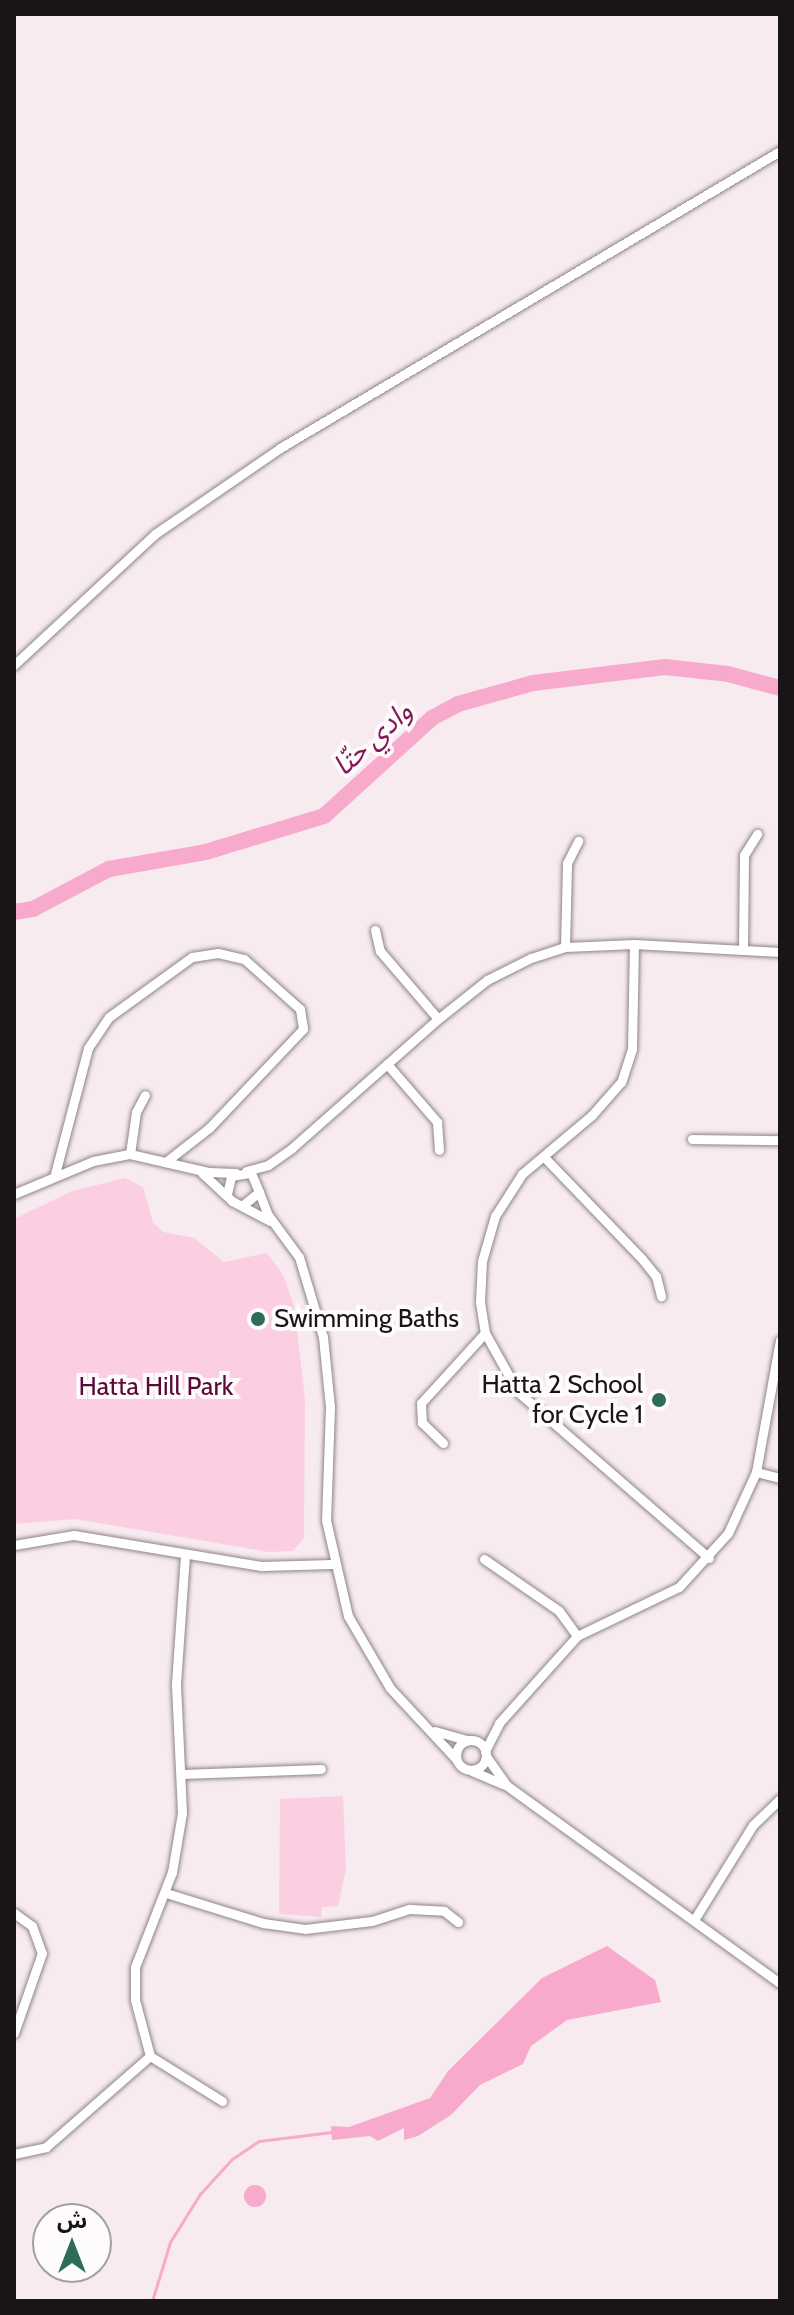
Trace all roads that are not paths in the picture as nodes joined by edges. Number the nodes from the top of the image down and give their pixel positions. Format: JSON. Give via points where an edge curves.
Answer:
{"nodes":[{"id":1,"x":780,"y":151,"type":"edge"},
{"id":2,"x":14,"y":665,"type":"edge"},
{"id":3,"x":757,"y":834,"type":"dead end"},
{"id":4,"x":578,"y":841,"type":"dead end"},
{"id":5,"x":375,"y":930,"type":"dead end"},
{"id":6,"x":634,"y":944,"type":"junction"},
{"id":7,"x":565,"y":947,"type":"junction"},
{"id":8,"x":743,"y":950,"type":"junction"},
{"id":9,"x":780,"y":952,"type":"edge"},
{"id":10,"x":438,"y":1019,"type":"junction"},
{"id":11,"x":387,"y":1064,"type":"junction"},
{"id":12,"x":145,"y":1095,"type":"dead end"},
{"id":13,"x":692,"y":1139,"type":"dead end"},
{"id":14,"x":780,"y":1140,"type":"edge"},
{"id":15,"x":439,"y":1150,"type":"dead end"},
{"id":16,"x":130,"y":1154,"type":"junction"},
{"id":17,"x":544,"y":1157,"type":"junction"},
{"id":18,"x":168,"y":1160,"type":"junction"},
{"id":19,"x":268,"y":1165,"type":"junction"},
{"id":20,"x":197,"y":1169,"type":"junction"},
{"id":21,"x":241,"y":1172,"type":"junction"},
{"id":22,"x":55,"y":1174,"type":"junction"},
{"id":23,"x":259,"y":1189,"type":"junction"},
{"id":24,"x":14,"y":1194,"type":"edge"},
{"id":25,"x":229,"y":1197,"type":"junction"},
{"id":26,"x":243,"y":1205,"type":"junction"},
{"id":27,"x":273,"y":1222,"type":"junction"},
{"id":28,"x":661,"y":1296,"type":"dead end"},
{"id":29,"x":485,"y":1333,"type":"junction"},
{"id":30,"x":780,"y":1340,"type":"edge"},
{"id":31,"x":443,"y":1443,"type":"dead end"},
{"id":32,"x":756,"y":1472,"type":"junction"},
{"id":33,"x":780,"y":1478,"type":"edge"},
{"id":34,"x":14,"y":1545,"type":"edge"},
{"id":35,"x":185,"y":1555,"type":"junction"},
{"id":36,"x":709,"y":1558,"type":"junction"},
{"id":37,"x":484,"y":1559,"type":"dead end"},
{"id":38,"x":332,"y":1564,"type":"junction"},
{"id":39,"x":577,"y":1636,"type":"junction"},
{"id":40,"x":499,"y":1723,"type":"junction"},
{"id":41,"x":428,"y":1728,"type":"junction"},
{"id":42,"x":469,"y":1740,"type":"junction"},
{"id":43,"x":486,"y":1754,"type":"junction"},
{"id":44,"x":456,"y":1759,"type":"junction"},
{"id":45,"x":321,"y":1769,"type":"dead end"},
{"id":46,"x":470,"y":1771,"type":"junction"},
{"id":47,"x":182,"y":1774,"type":"junction"},
{"id":48,"x":506,"y":1785,"type":"junction"},
{"id":49,"x":780,"y":1799,"type":"edge"},
{"id":50,"x":166,"y":1893,"type":"junction"},
{"id":51,"x":14,"y":1913,"type":"edge"},
{"id":52,"x":694,"y":1920,"type":"junction"},
{"id":53,"x":458,"y":1922,"type":"dead end"},
{"id":54,"x":780,"y":1983,"type":"edge"},
{"id":55,"x":14,"y":2033,"type":"edge"},
{"id":56,"x":150,"y":2056,"type":"junction"},
{"id":57,"x":222,"y":2101,"type":"dead end"},
{"id":58,"x":14,"y":2154,"type":"edge"}],
"edges":[{"from":1,"to":2,"type":"street","via":[[280,448],[155,534]]},
{"from":3,"to":8,"type":"street","via":[[744,855]]},
{"from":4,"to":7,"type":"street","via":[[567,863]]},
{"from":5,"to":10,"type":"street","via":[[380,951]]},
{"from":6,"to":7,"type":"street"},
{"from":6,"to":8,"type":"street"},
{"from":6,"to":17,"type":"street","via":[[627,1069],[607,1101]]},
{"from":7,"to":10,"type":"street","via":[[487,980]]},
{"from":8,"to":9,"type":"street"},
{"from":10,"to":11,"type":"street"},
{"from":11,"to":15,"type":"street","via":[[437,1122]]},
{"from":11,"to":19,"type":"street"},
{"from":12,"to":16,"type":"street","via":[[136,1112]]},
{"from":13,"to":14,"type":"street"},
{"from":16,"to":18,"type":"street"},
{"from":16,"to":22,"type":"street"},
{"from":17,"to":28,"type":"street","via":[[642,1259],[656,1276]]},
{"from":17,"to":29,"type":"street","via":[[522,1174],[495,1216],[482,1261]]},
{"from":18,"to":20,"type":"street"},
{"from":18,"to":22,"type":"street","via":[[209,1128],[303,1029],[300,1009],[244,959],[218,953],[192,957],[109,1017],[88,1048]]},
{"from":19,"to":21,"type":"street"},
{"from":19,"to":23,"type":"street"},
{"from":20,"to":21,"type":"street"},
{"from":20,"to":25,"type":"street"},
{"from":21,"to":23,"type":"street"},
{"from":21,"to":25,"type":"street","via":[[228,1180]]},
{"from":22,"to":24,"type":"street"},
{"from":23,"to":26,"type":"street"},
{"from":23,"to":27,"type":"street"},
{"from":25,"to":26,"type":"street"},
{"from":26,"to":27,"type":"street"},
{"from":27,"to":38,"type":"street","via":[[299,1257],[323,1337],[330,1407],[326,1520]]},
{"from":29,"to":31,"type":"street","via":[[421,1403],[422,1423]]},
{"from":29,"to":36,"type":"street","via":[[518,1392]]},
{"from":30,"to":32,"type":"street"},
{"from":32,"to":33,"type":"street"},
{"from":32,"to":36,"type":"street","via":[[728,1533]]},
{"from":34,"to":35,"type":"street","via":[[74,1535]]},
{"from":35,"to":38,"type":"street","via":[[289,1568]]},
{"from":35,"to":47,"type":"street","via":[[176,1685]]},
{"from":36,"to":39,"type":"street","via":[[679,1587]]},
{"from":37,"to":39,"type":"street","via":[[559,1611]]},
{"from":38,"to":41,"type":"street","via":[[348,1616],[370,1657]]},
{"from":39,"to":40,"type":"street"},
{"from":40,"to":42,"type":"street"},
{"from":40,"to":43,"type":"street"},
{"from":41,"to":42,"type":"street"},
{"from":41,"to":44,"type":"street"},
{"from":42,"to":43,"type":"street"},
{"from":42,"to":44,"type":"street","via":[[458,1748]]},
{"from":43,"to":46,"type":"street","via":[[481,1767]]},
{"from":43,"to":48,"type":"street"},
{"from":44,"to":46,"type":"street"},
{"from":45,"to":47,"type":"street"},
{"from":46,"to":48,"type":"street"},
{"from":47,"to":50,"type":"street","via":[[182,1813]]},
{"from":48,"to":52,"type":"street"},
{"from":49,"to":52,"type":"street","via":[[757,1819]]},
{"from":50,"to":53,"type":"street","via":[[263,1923],[305,1929],[372,1921],[410,1909],[444,1911]]},
{"from":50,"to":56,"type":"street","via":[[135,1967],[135,2000]]},
{"from":51,"to":55,"type":"street","via":[[32,1926],[42,1953]]},
{"from":52,"to":54,"type":"street"},
{"from":56,"to":57,"type":"street"},
{"from":56,"to":58,"type":"street","via":[[46,2147]]}]}
